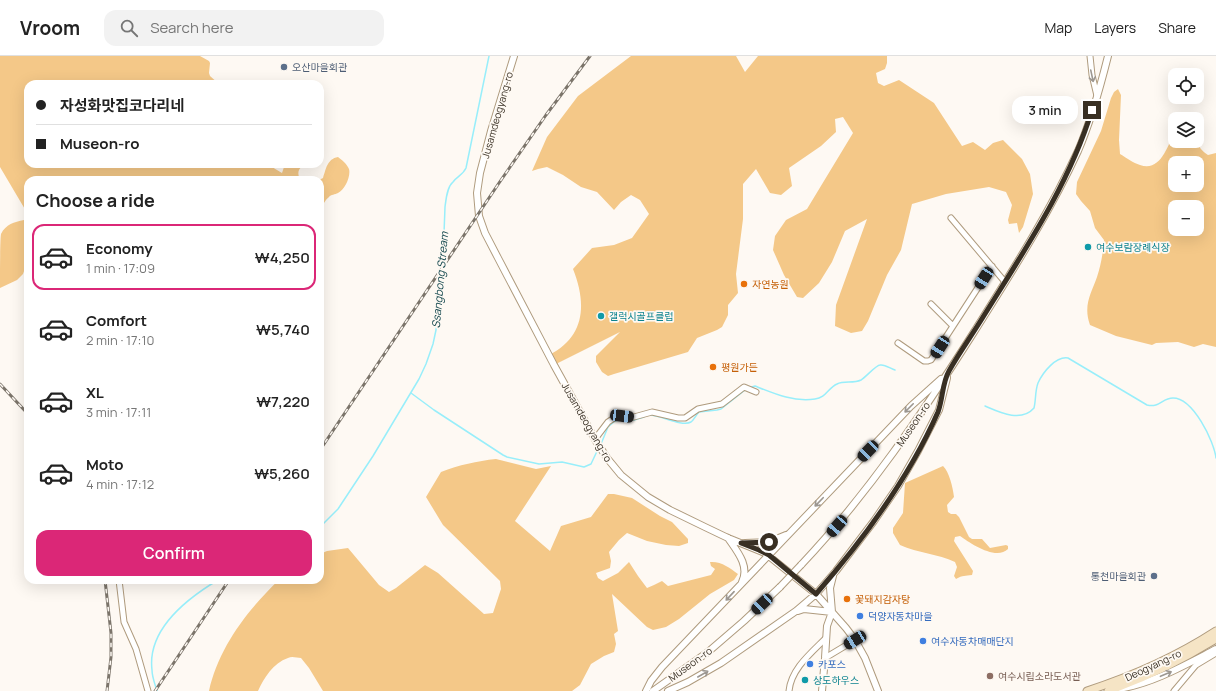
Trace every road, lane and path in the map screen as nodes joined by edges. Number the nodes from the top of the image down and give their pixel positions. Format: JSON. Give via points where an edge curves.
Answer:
{"nodes":[{"id":1,"x":514,"y":56,"type":"edge"},
{"id":2,"x":1090,"y":56,"type":"edge"},
{"id":3,"x":1108,"y":56,"type":"edge"},
{"id":4,"x":1097,"y":96,"type":"junction"},
{"id":5,"x":951,"y":218,"type":"dead end"},
{"id":6,"x":992,"y":266,"type":"junction"},
{"id":7,"x":1005,"y":282,"type":"junction"},
{"id":8,"x":930,"y":304,"type":"dead end"},
{"id":9,"x":953,"y":326,"type":"junction"},
{"id":10,"x":898,"y":343,"type":"dead end"},
{"id":11,"x":948,"y":372,"type":"junction"},
{"id":12,"x":756,"y":392,"type":"dead end"},
{"id":13,"x":596,"y":440,"type":"junction"},
{"id":14,"x":791,"y":532,"type":"junction"},
{"id":15,"x":728,"y":538,"type":"junction"},
{"id":16,"x":741,"y":543,"type":"junction"},
{"id":17,"x":769,"y":555,"type":"junction"},
{"id":18,"x":836,"y":571,"type":"junction"},
{"id":19,"x":119,"y":584,"type":"edge"},
{"id":20,"x":741,"y":585,"type":"junction"},
{"id":21,"x":816,"y":594,"type":"junction"},
{"id":22,"x":796,"y":611,"type":"junction"},
{"id":23,"x":832,"y":612,"type":"junction"},
{"id":24,"x":1216,"y":631,"type":"edge"},
{"id":25,"x":826,"y":638,"type":"junction"},
{"id":26,"x":1216,"y":639,"type":"edge"},
{"id":27,"x":855,"y":640,"type":"junction"},
{"id":28,"x":1216,"y":649,"type":"edge"},
{"id":29,"x":1216,"y":654,"type":"edge"},
{"id":30,"x":825,"y":658,"type":"junction"},
{"id":31,"x":1130,"y":687,"type":"edge"},
{"id":32,"x":148,"y":691,"type":"edge"},
{"id":33,"x":646,"y":691,"type":"edge"},
{"id":34,"x":653,"y":691,"type":"edge"},
{"id":35,"x":668,"y":691,"type":"edge"},
{"id":36,"x":789,"y":691,"type":"edge"},
{"id":37,"x":822,"y":691,"type":"edge"},
{"id":38,"x":878,"y":691,"type":"edge"},
{"id":39,"x":1087,"y":691,"type":"edge"},
{"id":40,"x":1108,"y":691,"type":"edge"},
{"id":41,"x":1174,"y":691,"type":"edge"}],
"edges":[{"from":1,"to":13,"type":"street","name":"Jusamdeogyang-ro","via":[[480,174],[477,193],[479,216],[498,258]]},
{"from":2,"to":4,"type":"street","one_way":true},
{"from":3,"to":4,"type":"street","name":"Museon-ro"},
{"from":4,"to":7,"type":"street","name":"Museon-ro","via":[[1067,174]]},
{"from":5,"to":6,"type":"street"},
{"from":6,"to":7,"type":"street"},
{"from":6,"to":9,"type":"street"},
{"from":7,"to":11,"type":"street","name":"Museon-ro"},
{"from":8,"to":9,"type":"street"},
{"from":9,"to":10,"type":"street","via":[[932,359],[928,361],[924,361]]},
{"from":11,"to":14,"type":"street","one_way":true,"via":[[911,406]]},
{"from":11,"to":18,"type":"street","via":[[938,410],[918,451],[898,486]]},
{"from":11,"to":34,"type":"street","name":"Museon-ro","bridge":true,"via":[[871,484],[802,565],[708,652]]},
{"from":12,"to":13,"type":"street","via":[[741,388],[722,404],[698,409],[685,418],[652,412],[634,417],[617,416],[608,422]]},
{"from":13,"to":15,"type":"street","name":"Jusamdeogyang-ro","via":[[621,475],[648,497]]},
{"from":14,"to":16,"type":"street","via":[[769,542]]},
{"from":14,"to":17,"type":"street"},
{"from":15,"to":16,"type":"street","name":"Jusamdeogyang-ro"},
{"from":15,"to":20,"type":"street","via":[[743,562],[745,574]]},
{"from":16,"to":17,"type":"street","name":"Jusamdeogyang-ro"},
{"from":17,"to":20,"type":"street"},
{"from":17,"to":21,"type":"street","name":"Jusamdeogyang-ro"},
{"from":18,"to":21,"type":"street"},
{"from":18,"to":23,"type":"street","via":[[830,588]]},
{"from":19,"to":32,"type":"street","via":[[124,622],[136,649]]},
{"from":20,"to":33,"type":"street","one_way":true,"via":[[656,674]]},
{"from":21,"to":22,"type":"street"},
{"from":21,"to":23,"type":"street","name":"Jusamdeogyang-ro"},
{"from":22,"to":23,"type":"street","via":[[804,609]]},
{"from":35,"to":22,"type":"street","one_way":true,"via":[[721,663]]},
{"from":23,"to":25,"type":"street","via":[[827,624]]},
{"from":23,"to":27,"type":"street","name":"Jusamdeogyang-ro"},
{"from":24,"to":39,"type":"main road","name":"Deogyang-ro","via":[[1154,665]]},
{"from":25,"to":30,"type":"street"},
{"from":25,"to":36,"type":"street","via":[[795,672]]},
{"from":26,"to":31,"type":"main road","name":"Deogyang-ro"},
{"from":27,"to":30,"type":"street"},
{"from":27,"to":38,"type":"street","name":"Jusamdeogyang-ro","via":[[866,658]]},
{"from":31,"to":28,"type":"street","name":"Deogyang-ro","one_way":true,"via":[[1166,674]]},
{"from":29,"to":41,"type":"street","via":[[1196,665]]},
{"from":30,"to":37,"type":"street"},
{"from":31,"to":40,"type":"main road","name":"Deogyang-ro"}]}
